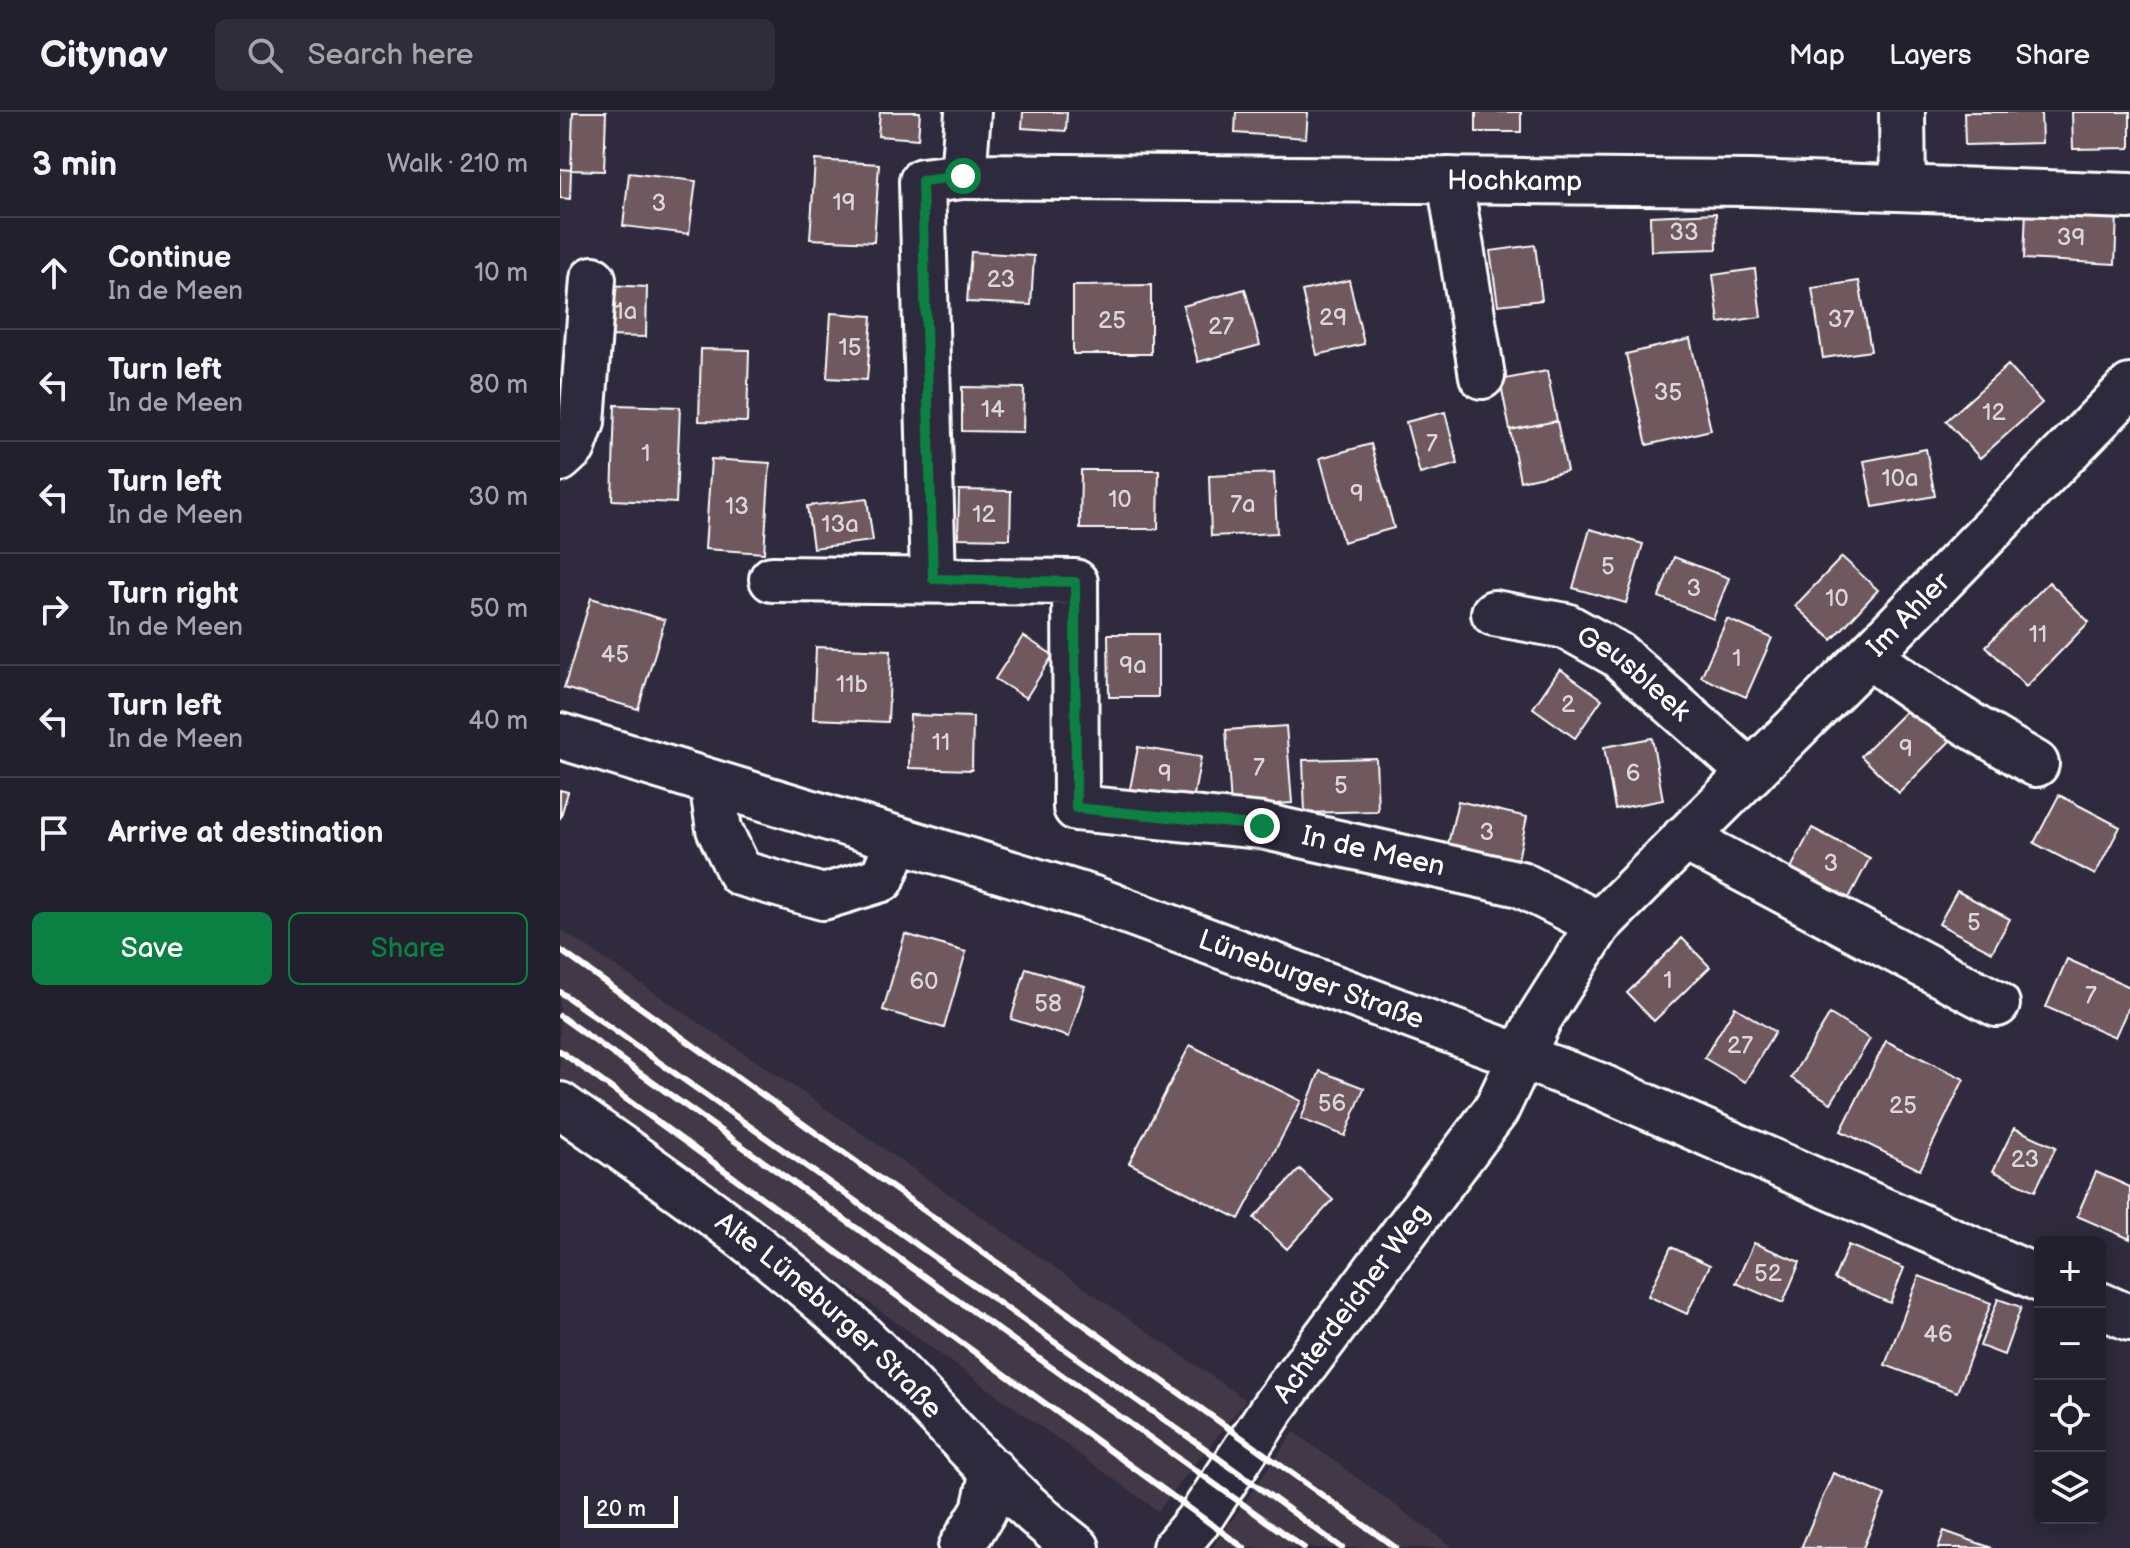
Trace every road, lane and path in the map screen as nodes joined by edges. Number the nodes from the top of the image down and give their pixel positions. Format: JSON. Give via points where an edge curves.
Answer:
{"nodes":[{"id":1,"x":968,"y":112,"type":"edge"},
{"id":2,"x":1902,"y":112,"type":"edge"},
{"id":3,"x":963,"y":176,"type":"junction"},
{"id":4,"x":1450,"y":180,"type":"junction"},
{"id":5,"x":1903,"y":188,"type":"junction"},
{"id":6,"x":2130,"y":196,"type":"edge"},
{"id":7,"x":593,"y":279,"type":"dead end"},
{"id":8,"x":1482,"y":376,"type":"dead end"},
{"id":9,"x":2130,"y":387,"type":"edge"},
{"id":10,"x":560,"y":459,"type":"edge"},
{"id":11,"x":772,"y":579,"type":"dead end"},
{"id":12,"x":933,"y":579,"type":"junction"},
{"id":13,"x":1494,"y":613,"type":"dead end"},
{"id":14,"x":1869,"y":655,"type":"junction"},
{"id":15,"x":560,"y":736,"type":"edge"},
{"id":16,"x":2036,"y":764,"type":"dead end"},
{"id":17,"x":1751,"y":773,"type":"junction"},
{"id":18,"x":712,"y":783,"type":"junction"},
{"id":19,"x":1684,"y":838,"type":"junction"},
{"id":20,"x":898,"y":840,"type":"junction"},
{"id":21,"x":1599,"y":924,"type":"junction"},
{"id":22,"x":1997,"y":1004,"type":"dead end"},
{"id":23,"x":1522,"y":1056,"type":"junction"},
{"id":24,"x":560,"y":1105,"type":"edge"},
{"id":25,"x":2034,"y":1276,"type":"edge"},
{"id":26,"x":2106,"y":1308,"type":"edge"},
{"id":27,"x":2130,"y":1318,"type":"edge"},
{"id":28,"x":993,"y":1471,"type":"junction"},
{"id":29,"x":961,"y":1548,"type":"edge"},
{"id":30,"x":1077,"y":1548,"type":"edge"},
{"id":31,"x":1175,"y":1548,"type":"edge"}],
"edges":[{"from":1,"to":3,"type":"street"},
{"from":2,"to":5,"type":"street"},
{"from":3,"to":4,"type":"street","name":"Hochkamp"},
{"from":3,"to":12,"type":"street","via":[[922,181]]},
{"from":4,"to":5,"type":"street","name":"Hochkamp"},
{"from":4,"to":8,"type":"street"},
{"from":5,"to":6,"type":"street","name":"Hochkamp"},
{"from":7,"to":10,"type":"street","via":[[582,422],[573,447]]},
{"from":9,"to":14,"type":"street","name":"Im Ahler"},
{"from":11,"to":12,"type":"street","name":"In de Meen"},
{"from":12,"to":21,"type":"street","name":"In de Meen","via":[[1075,582],[1076,808],[1262,826],[1520,884]]},
{"from":13,"to":17,"type":"street","name":"Geusbleek","via":[[1566,626],[1595,640]]},
{"from":14,"to":16,"type":"street","via":[[1905,684]]},
{"from":14,"to":17,"type":"street","name":"Im Ahler"},
{"from":15,"to":18,"type":"street","name":"Lüneburger Straße"},
{"from":17,"to":19,"type":"street","name":"Im Ahler"},
{"from":18,"to":20,"type":"street","name":"Lüneburger Straße"},
{"from":18,"to":20,"type":"street","via":[[719,829],[740,873],[823,897],[882,879]]},
{"from":19,"to":21,"type":"street","name":"Im Ahler"},
{"from":19,"to":22,"type":"street"},
{"from":20,"to":23,"type":"street","name":"Lüneburger Straße","via":[[1091,898]]},
{"from":21,"to":23,"type":"street","name":"Im Ahler"},
{"from":23,"to":25,"type":"street","name":"Lüneburger Straße"},
{"from":23,"to":31,"type":"street","name":"Achterdeicher Weg","via":[[1496,1110]]},
{"from":24,"to":28,"type":"street","name":"Alte Lüneburger Straße","via":[[718,1216],[846,1322]]},
{"from":26,"to":27,"type":"street"},
{"from":28,"to":29,"type":"street","via":[[984,1510]]},
{"from":28,"to":30,"type":"street","name":"Alte Lüneburger Straße","via":[[1040,1520]]}]}
